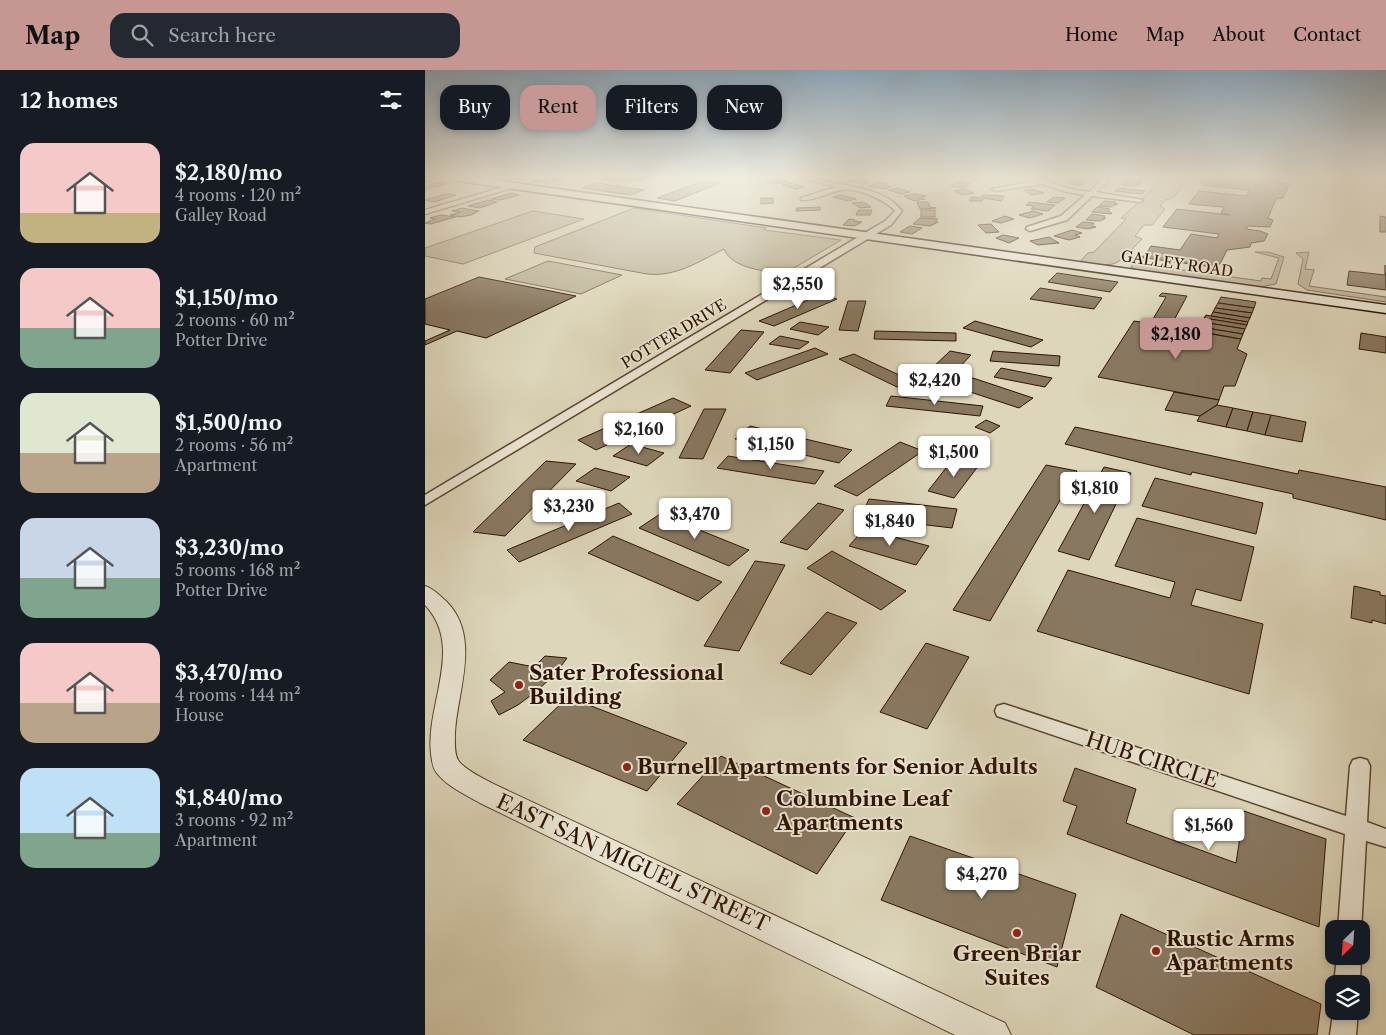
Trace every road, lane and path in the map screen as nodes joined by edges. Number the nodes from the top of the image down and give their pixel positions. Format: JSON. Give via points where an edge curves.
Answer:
{"nodes":[{"id":1,"x":774,"y":223,"type":"edge"},
{"id":2,"x":887,"y":223,"type":"edge"},
{"id":3,"x":1048,"y":223,"type":"edge"},
{"id":4,"x":1030,"y":229,"type":"dead end"},
{"id":5,"x":866,"y":236,"type":"junction"},
{"id":6,"x":1386,"y":309,"type":"edge"},
{"id":7,"x":425,"y":501,"type":"edge"},
{"id":8,"x":425,"y":594,"type":"edge"},
{"id":9,"x":1004,"y":711,"type":"dead end"},
{"id":10,"x":1360,"y":766,"type":"dead end"},
{"id":11,"x":1357,"y":829,"type":"junction"},
{"id":12,"x":1386,"y":838,"type":"edge"},
{"id":13,"x":1352,"y":920,"type":"edge"},
{"id":14,"x":1344,"y":1020,"type":"edge"},
{"id":15,"x":993,"y":1035,"type":"edge"},
{"id":16,"x":1343,"y":1035,"type":"edge"}],
"edges":[{"from":1,"to":5,"type":"main road","name":"GALLEY ROAD"},
{"from":2,"to":5,"type":"street","name":"POTTER DRIVE"},
{"from":3,"to":4,"type":"street"},
{"from":5,"to":6,"type":"main road","name":"GALLEY ROAD"},
{"from":5,"to":7,"type":"street","name":"POTTER DRIVE"},
{"from":8,"to":15,"type":"street","name":"EAST SAN MIGUEL STREET","via":[[442,611],[450,637],[433,695],[431,733],[437,752],[446,765],[466,782]]},
{"from":9,"to":11,"type":"street","name":"HUB CIRCLE"},
{"from":10,"to":11,"type":"street"},
{"from":11,"to":12,"type":"street","name":"HUB CIRCLE"},
{"from":11,"to":13,"type":"street"},
{"from":14,"to":16,"type":"street"}]}
